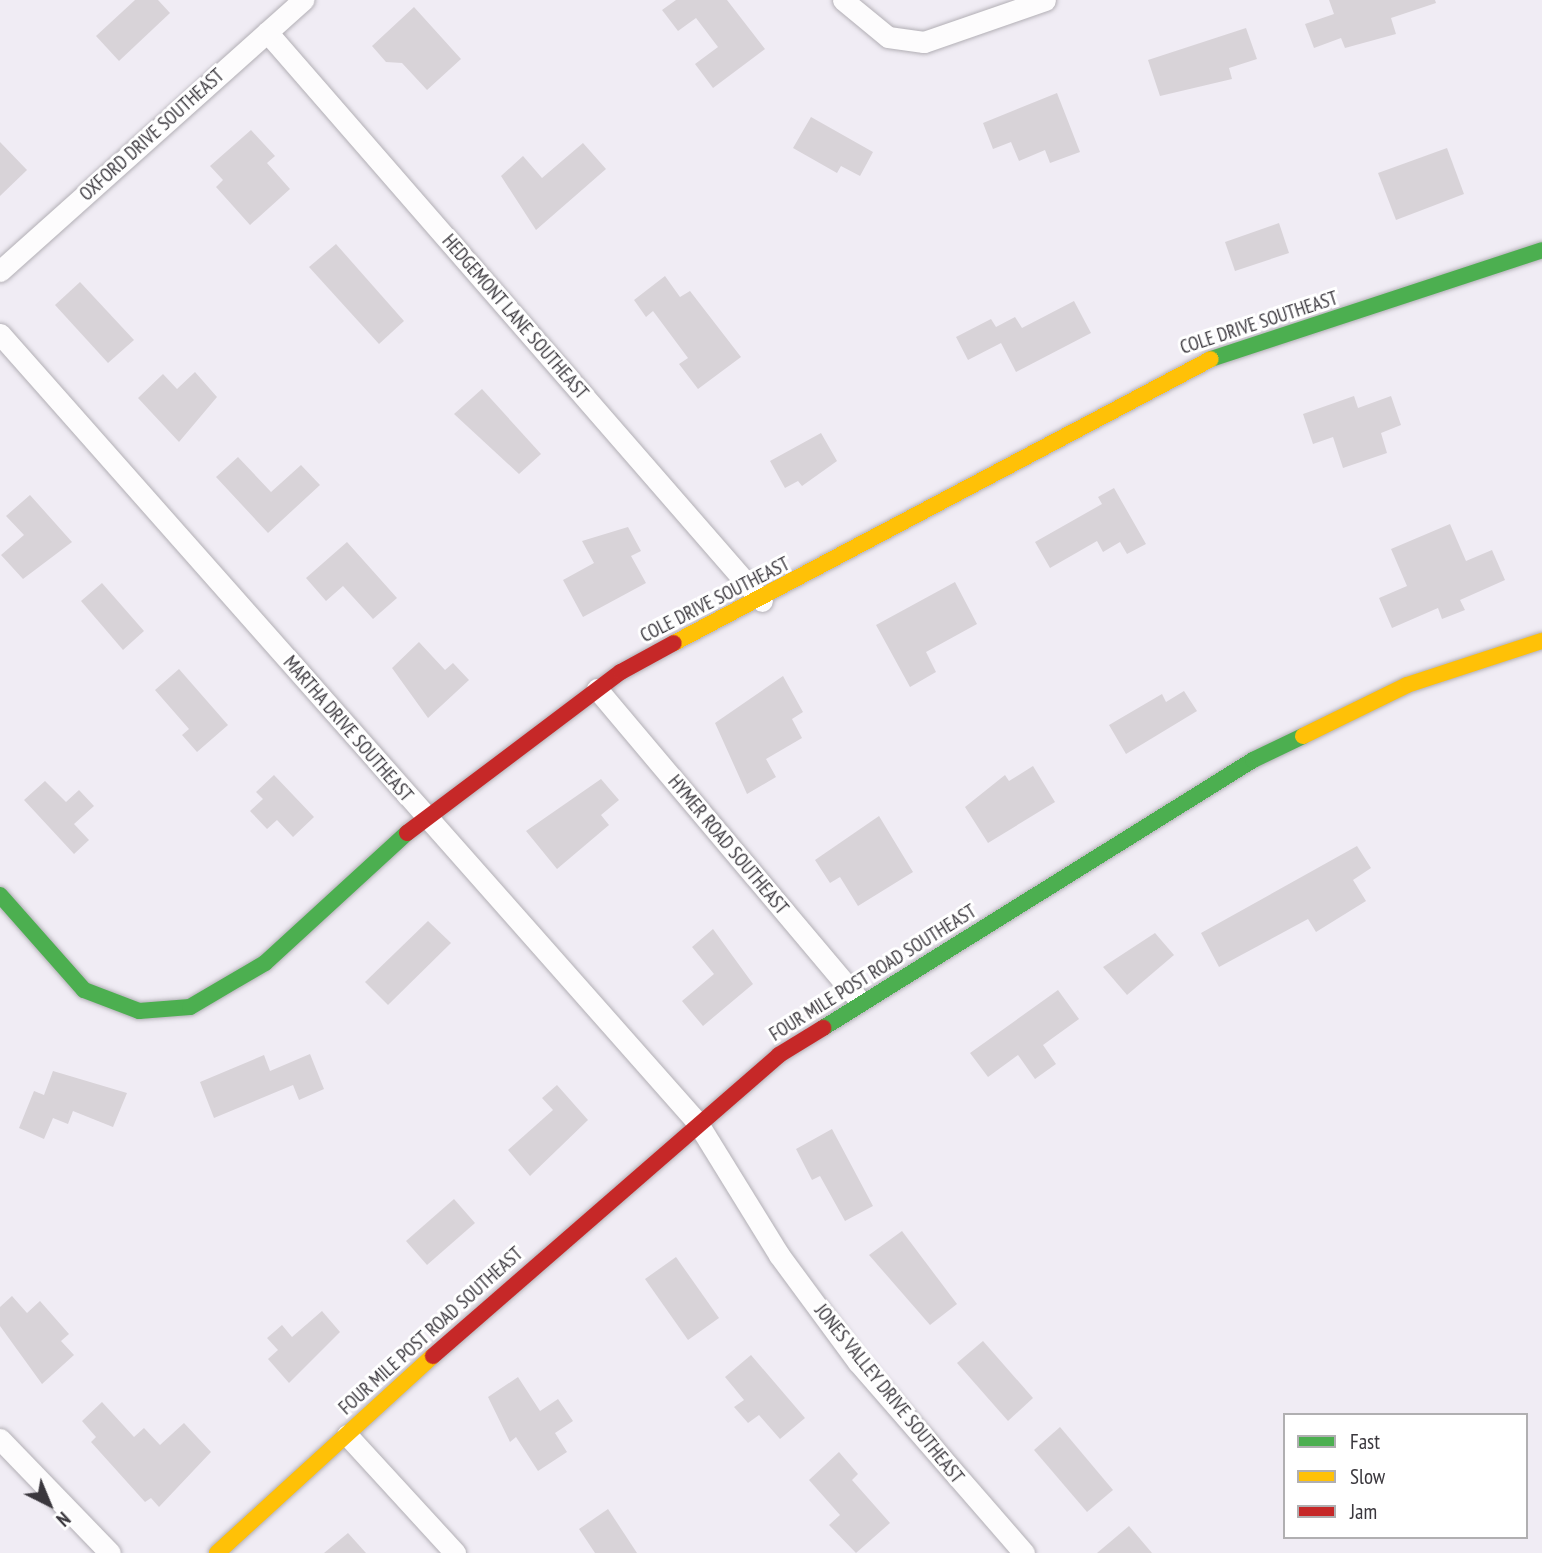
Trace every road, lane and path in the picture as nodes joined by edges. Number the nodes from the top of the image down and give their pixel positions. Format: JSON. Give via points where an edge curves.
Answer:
{"nodes":[{"id":1,"x":303,"y":0,"type":"edge"},
{"id":2,"x":843,"y":0,"type":"edge"},
{"id":3,"x":1045,"y":0,"type":"edge"},
{"id":4,"x":268,"y":32,"type":"junction"},
{"id":5,"x":1542,"y":250,"type":"edge"},
{"id":6,"x":0,"y":271,"type":"edge"},
{"id":7,"x":0,"y":334,"type":"edge"},
{"id":8,"x":762,"y":601,"type":"junction"},
{"id":9,"x":1542,"y":641,"type":"edge"},
{"id":10,"x":597,"y":689,"type":"junction"},
{"id":11,"x":425,"y":817,"type":"junction"},
{"id":12,"x":0,"y":895,"type":"edge"},
{"id":13,"x":860,"y":1001,"type":"junction"},
{"id":14,"x":697,"y":1122,"type":"junction"},
{"id":15,"x":347,"y":1435,"type":"junction"},
{"id":16,"x":0,"y":1439,"type":"edge"},
{"id":17,"x":110,"y":1553,"type":"edge"},
{"id":18,"x":217,"y":1553,"type":"edge"},
{"id":19,"x":455,"y":1553,"type":"edge"},
{"id":20,"x":1024,"y":1553,"type":"edge"}],
"edges":[{"from":1,"to":4,"type":"street","name":"OXFORD DRIVE SOUTHEAST"},
{"from":2,"to":3,"type":"street","via":[[888,37],[924,42]]},
{"from":4,"to":6,"type":"street","name":"OXFORD DRIVE SOUTHEAST"},
{"from":4,"to":8,"type":"street","name":"HEDGEMONT LANE SOUTHEAST"},
{"from":5,"to":8,"type":"street","name":"COLE DRIVE SOUTHEAST","via":[[1189,366]]},
{"from":7,"to":11,"type":"street","name":"MARTHA DRIVE SOUTHEAST"},
{"from":8,"to":10,"type":"street","name":"COLE DRIVE SOUTHEAST"},
{"from":9,"to":13,"type":"street","name":"FOUR MILE POST ROAD SOUTHEAST","via":[[1407,685],[1253,760],[1120,848]]},
{"from":10,"to":11,"type":"street","name":"COLE DRIVE SOUTHEAST"},
{"from":10,"to":13,"type":"street","name":"HYMER ROAD SOUTHEAST"},
{"from":11,"to":12,"type":"street","name":"COLE DRIVE SOUTHEAST","via":[[265,963],[190,1007],[139,1011],[84,990]]},
{"from":11,"to":14,"type":"street","name":"MARTHA DRIVE SOUTHEAST"},
{"from":13,"to":14,"type":"street","name":"FOUR MILE POST ROAD SOUTHEAST"},
{"from":14,"to":15,"type":"street","name":"FOUR MILE POST ROAD SOUTHEAST"},
{"from":14,"to":20,"type":"street","name":"JONES VALLEY DRIVE SOUTHEAST","via":[[779,1255],[858,1362]]},
{"from":15,"to":18,"type":"street","name":"FOUR MILE POST ROAD SOUTHEAST"},
{"from":15,"to":19,"type":"street"},
{"from":16,"to":17,"type":"street"}]}
